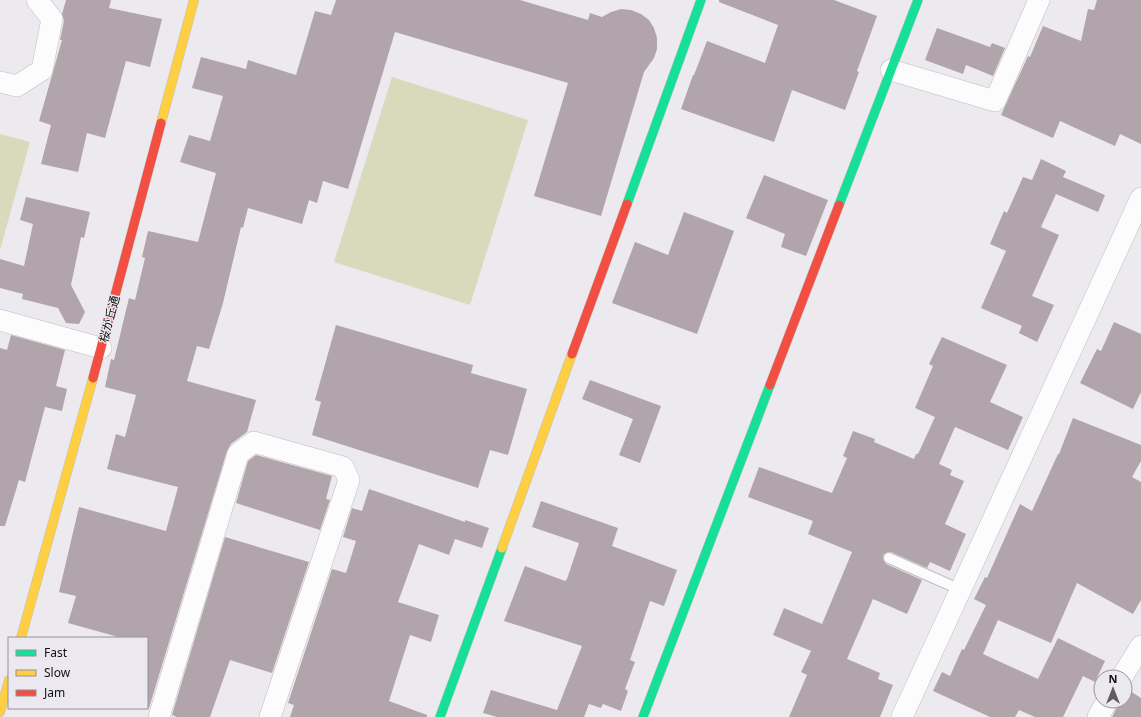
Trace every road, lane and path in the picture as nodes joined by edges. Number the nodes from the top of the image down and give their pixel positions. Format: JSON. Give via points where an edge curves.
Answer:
{"nodes":[{"id":1,"x":37,"y":0,"type":"edge"},
{"id":2,"x":194,"y":0,"type":"edge"},
{"id":3,"x":701,"y":0,"type":"edge"},
{"id":4,"x":918,"y":0,"type":"edge"},
{"id":5,"x":1039,"y":0,"type":"edge"},
{"id":6,"x":891,"y":70,"type":"junction"},
{"id":7,"x":0,"y":82,"type":"edge"},
{"id":8,"x":1141,"y":198,"type":"edge"},
{"id":9,"x":0,"y":320,"type":"edge"},
{"id":10,"x":101,"y":348,"type":"junction"},
{"id":11,"x":889,"y":558,"type":"dead end"},
{"id":12,"x":961,"y":590,"type":"junction"},
{"id":13,"x":21,"y":637,"type":"edge"},
{"id":14,"x":1141,"y":646,"type":"edge"},
{"id":15,"x":1127,"y":669,"type":"edge"},
{"id":16,"x":8,"y":684,"type":"edge"},
{"id":17,"x":0,"y":712,"type":"edge"},
{"id":18,"x":159,"y":717,"type":"edge"},
{"id":19,"x":270,"y":717,"type":"edge"},
{"id":20,"x":440,"y":717,"type":"edge"},
{"id":21,"x":644,"y":717,"type":"edge"},
{"id":22,"x":902,"y":717,"type":"edge"}],
"edges":[{"from":1,"to":7,"type":"street","via":[[52,19],[42,70],[17,86]]},
{"from":2,"to":10,"type":"street","name":"桜が丘通"},
{"from":3,"to":20,"type":"street"},
{"from":4,"to":6,"type":"street"},
{"from":5,"to":6,"type":"street","via":[[995,101]]},
{"from":6,"to":21,"type":"street"},
{"from":8,"to":12,"type":"street"},
{"from":9,"to":10,"type":"street"},
{"from":10,"to":13,"type":"street","name":"桜が丘通"},
{"from":11,"to":12,"type":"lane"},
{"from":12,"to":22,"type":"street"},
{"from":14,"to":15,"type":"street"},
{"from":16,"to":17,"type":"street"},
{"from":18,"to":19,"type":"street","via":[[238,454],[254,442],[343,467],[349,480]]}]}
